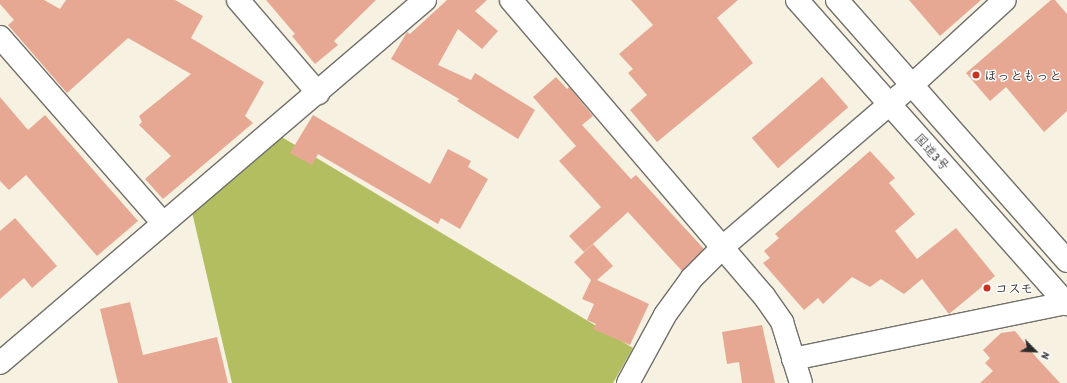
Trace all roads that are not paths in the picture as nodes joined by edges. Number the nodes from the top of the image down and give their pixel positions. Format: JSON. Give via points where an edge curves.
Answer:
{"nodes":[{"id":1,"x":238,"y":0,"type":"edge"},
{"id":2,"x":425,"y":0,"type":"edge"},
{"id":3,"x":511,"y":0,"type":"edge"},
{"id":4,"x":797,"y":0,"type":"edge"},
{"id":5,"x":837,"y":0,"type":"edge"},
{"id":6,"x":1005,"y":0,"type":"edge"},
{"id":7,"x":0,"y":37,"type":"edge"},
{"id":8,"x":911,"y":86,"type":"junction"},
{"id":9,"x":318,"y":93,"type":"junction"},
{"id":10,"x":889,"y":104,"type":"junction"},
{"id":11,"x":163,"y":223,"type":"junction"},
{"id":12,"x":724,"y":246,"type":"junction"},
{"id":13,"x":1067,"y":261,"type":"edge"},
{"id":14,"x":1067,"y":304,"type":"edge"},
{"id":15,"x":3,"y":355,"type":"edge"},
{"id":16,"x":793,"y":359,"type":"junction"},
{"id":17,"x":628,"y":383,"type":"edge"},
{"id":18,"x":801,"y":383,"type":"edge"}],
"edges":[{"from":1,"to":9,"type":"main road"},
{"from":2,"to":9,"type":"main road"},
{"from":3,"to":12,"type":"main road"},
{"from":4,"to":10,"type":"main road","name":"国道3号"},
{"from":5,"to":8,"type":"main road"},
{"from":6,"to":8,"type":"main road"},
{"from":7,"to":11,"type":"main road"},
{"from":8,"to":10,"type":"main road"},
{"from":8,"to":13,"type":"main road"},
{"from":9,"to":11,"type":"main road"},
{"from":10,"to":12,"type":"main road"},
{"from":10,"to":14,"type":"main road","name":"国道3号"},
{"from":11,"to":15,"type":"main road"},
{"from":12,"to":16,"type":"main road","via":[[782,322]]},
{"from":12,"to":17,"type":"main road","via":[[678,296]]},
{"from":14,"to":16,"type":"main road"},
{"from":16,"to":18,"type":"main road"}]}
